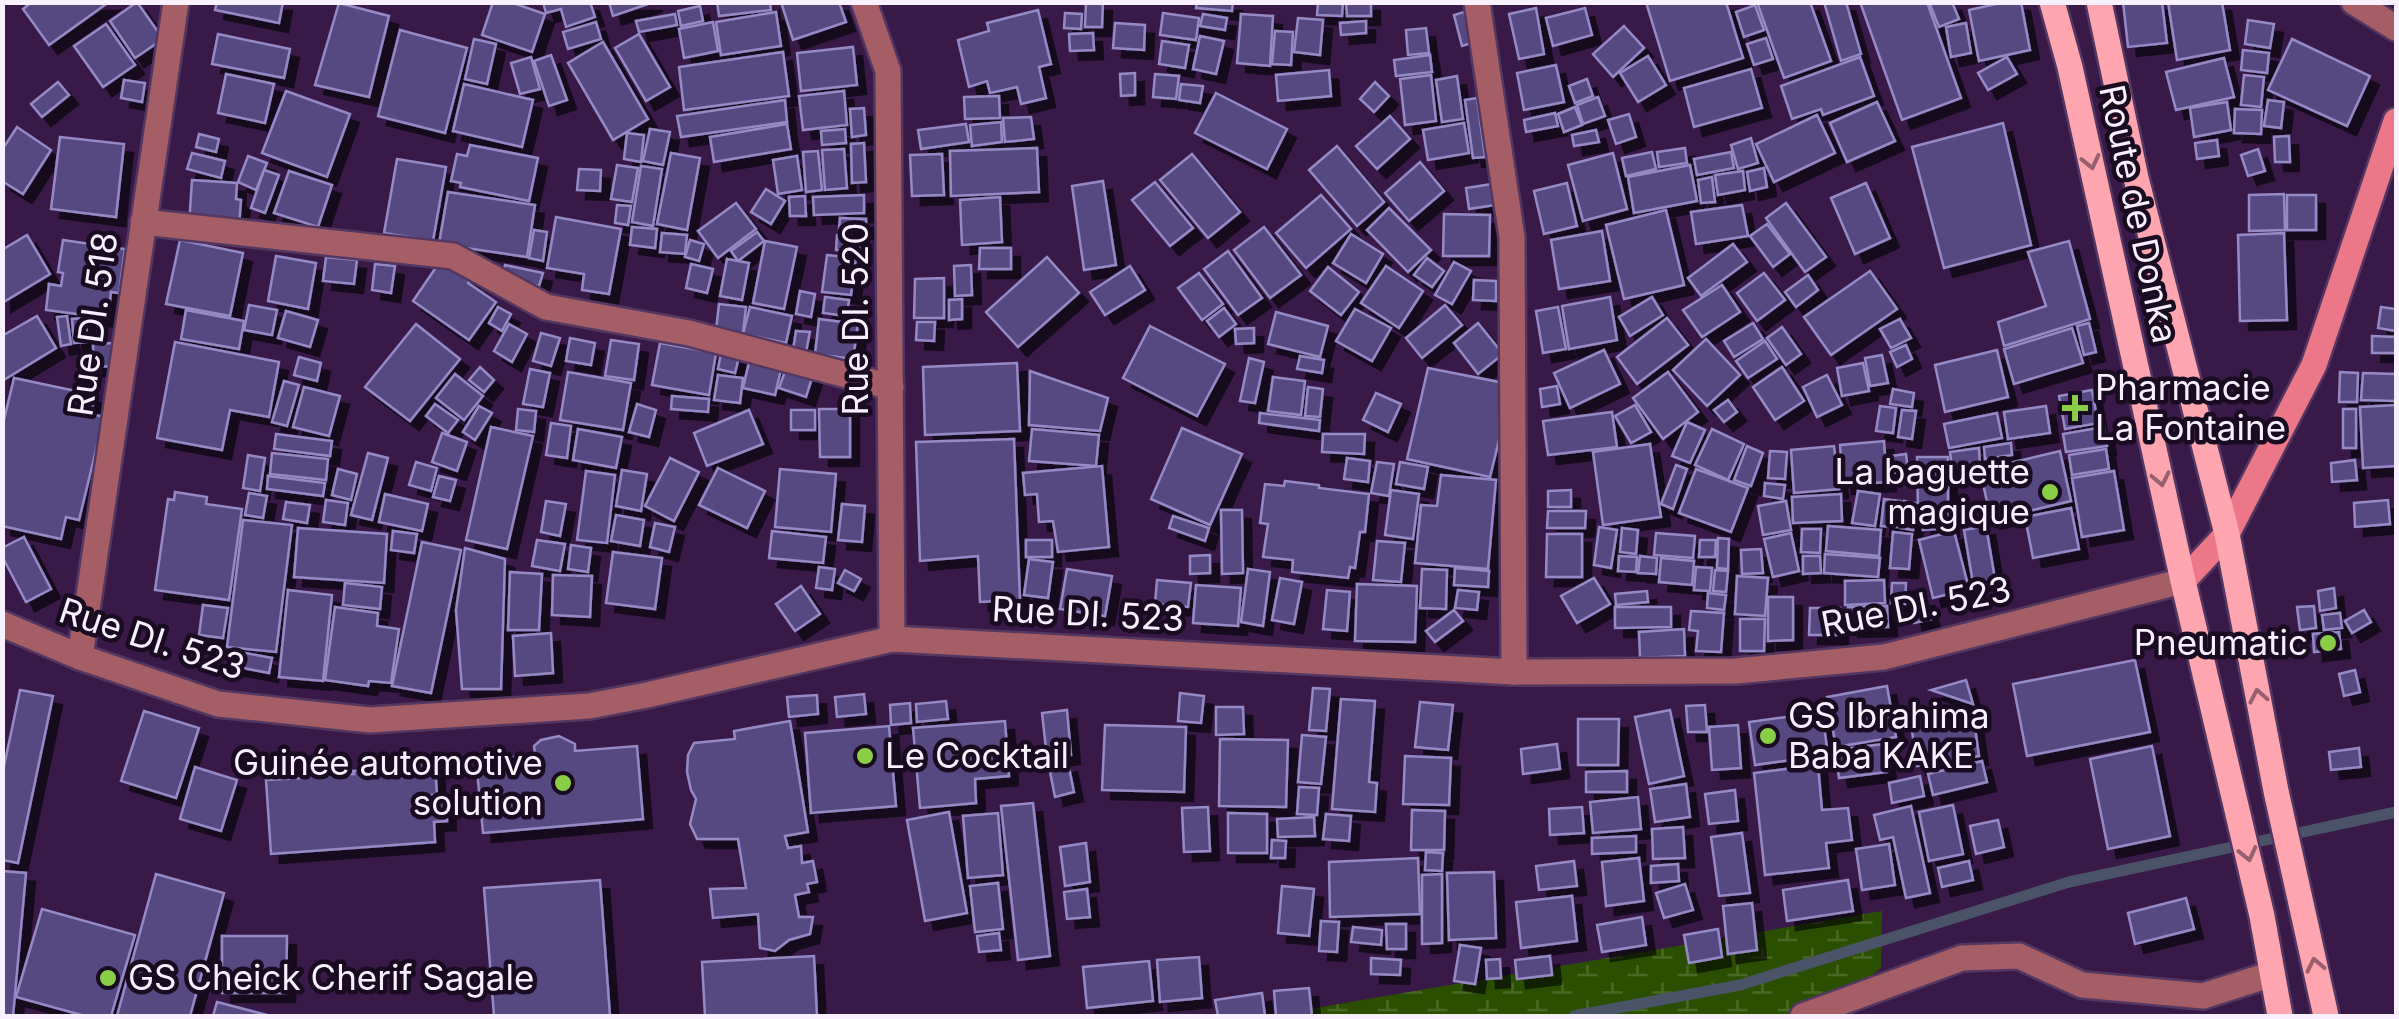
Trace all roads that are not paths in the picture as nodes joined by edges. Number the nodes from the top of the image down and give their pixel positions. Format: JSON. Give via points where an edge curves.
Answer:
{"nodes":[{"id":1,"x":176,"y":2,"type":"edge"},
{"id":2,"x":864,"y":2,"type":"edge"},
{"id":3,"x":1477,"y":2,"type":"edge"},
{"id":4,"x":2052,"y":2,"type":"edge"},
{"id":5,"x":2099,"y":2,"type":"edge"},
{"id":6,"x":2354,"y":2,"type":"edge"},
{"id":7,"x":2396,"y":28,"type":"edge"},
{"id":8,"x":2396,"y":121,"type":"edge"},
{"id":9,"x":143,"y":222,"type":"junction"},
{"id":10,"x":891,"y":388,"type":"junction"},
{"id":11,"x":2227,"y":534,"type":"junction"},
{"id":12,"x":2183,"y":581,"type":"junction"},
{"id":13,"x":2,"y":624,"type":"edge"},
{"id":14,"x":892,"y":639,"type":"junction"},
{"id":15,"x":80,"y":656,"type":"junction"},
{"id":16,"x":1514,"y":672,"type":"junction"},
{"id":17,"x":2272,"y":974,"type":"junction"},
{"id":18,"x":1803,"y":1016,"type":"edge"},
{"id":19,"x":2280,"y":1016,"type":"edge"},
{"id":20,"x":2326,"y":1016,"type":"edge"}],
"edges":[{"from":1,"to":9,"type":"street","name":"Rue DI. 518"},
{"from":2,"to":10,"type":"street","name":"Rue DI. 520","via":[[888,70]]},
{"from":3,"to":16,"type":"street","via":[[1512,237]]},
{"from":4,"to":12,"type":"main road","name":"Route de Donka","one_way":true},
{"from":5,"to":11,"type":"main road","name":"Route de Donka","via":[[2136,178]]},
{"from":6,"to":7,"type":"street"},
{"from":8,"to":11,"type":"main road","via":[[2314,365]]},
{"from":9,"to":10,"type":"street","via":[[454,256],[546,307],[689,333]]},
{"from":9,"to":15,"type":"street","name":"Rue DI. 518"},
{"from":10,"to":14,"type":"street","name":"Rue DI. 520"},
{"from":11,"to":12,"type":"main road"},
{"from":20,"to":11,"type":"main road","name":"Route de Donka","one_way":true},
{"from":12,"to":16,"type":"street","name":"Rue DI. 523","via":[[1884,656],[1736,671]]},
{"from":12,"to":17,"type":"main road","name":"Route de Donka","one_way":true},
{"from":13,"to":15,"type":"street","name":"Rue DI. 523"},
{"from":14,"to":15,"type":"street","name":"Rue DI. 523","via":[[589,706],[370,720],[218,704]]},
{"from":14,"to":16,"type":"street","name":"Rue DI. 523"},
{"from":17,"to":18,"type":"street","via":[[2203,996],[2082,985],[2019,956],[1962,958]]},
{"from":17,"to":19,"type":"main road","name":"Route de Donka"}]}
